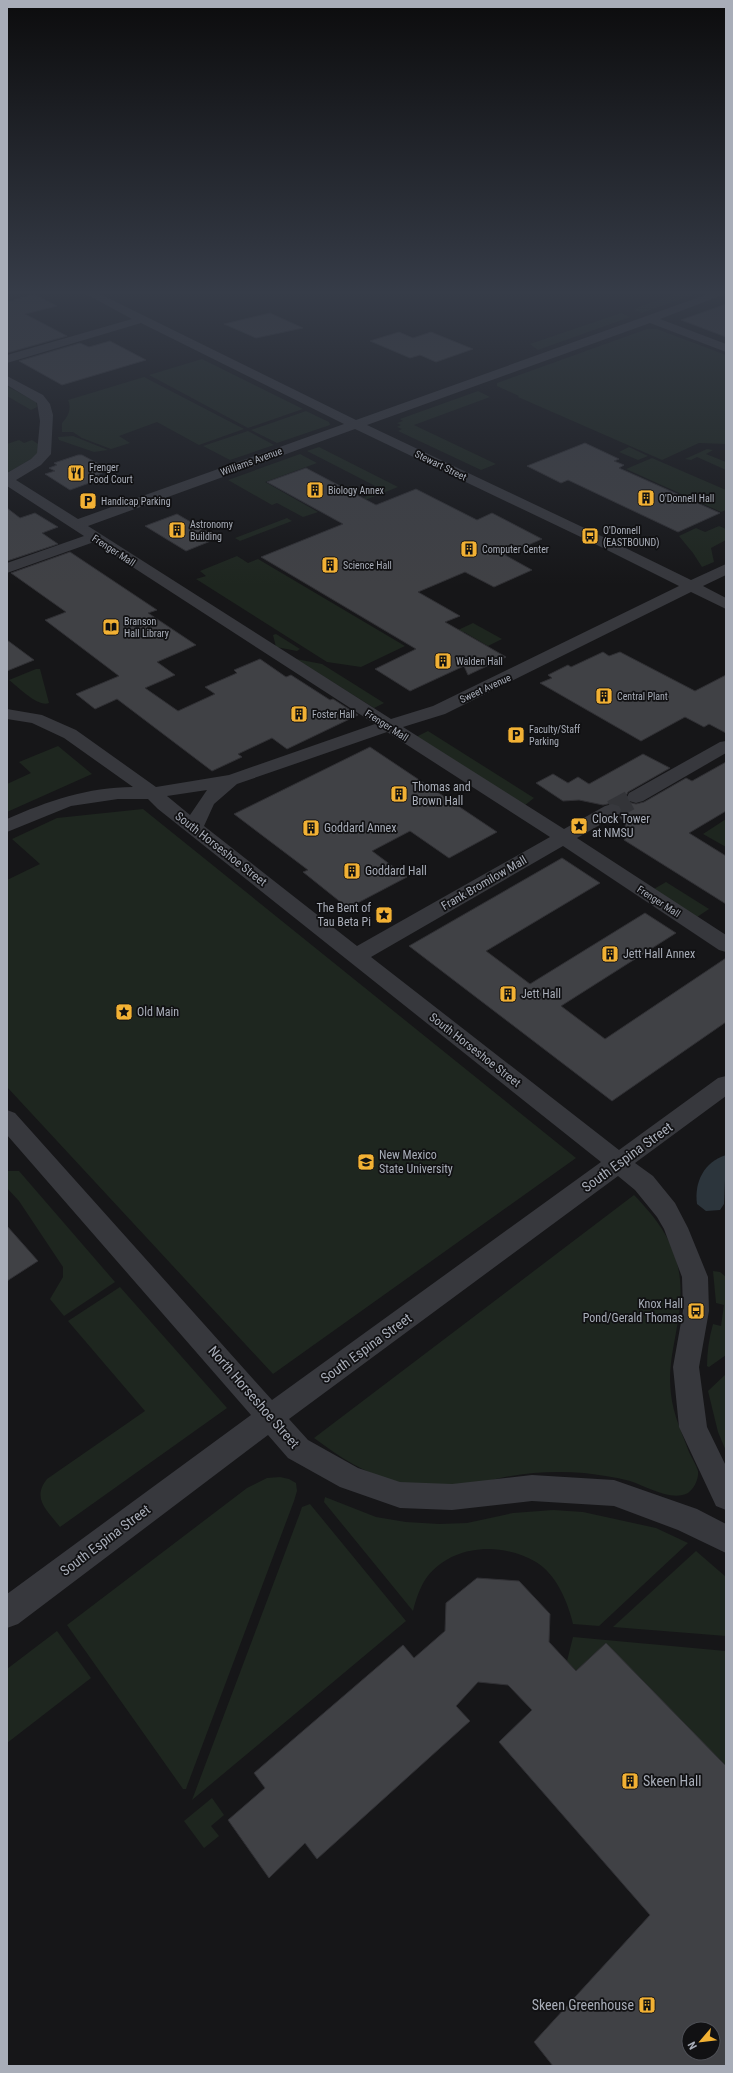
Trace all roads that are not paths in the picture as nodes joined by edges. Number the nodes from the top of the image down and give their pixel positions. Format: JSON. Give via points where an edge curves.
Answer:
{"nodes":[{"id":1,"x":26,"y":391,"type":"edge"},
{"id":2,"x":287,"y":391,"type":"edge"},
{"id":3,"x":449,"y":391,"type":"edge"},
{"id":4,"x":356,"y":424,"type":"junction"},
{"id":5,"x":7,"y":480,"type":"edge"},
{"id":6,"x":76,"y":525,"type":"junction"},
{"id":7,"x":94,"y":537,"type":"junction"},
{"id":8,"x":7,"y":568,"type":"edge"},
{"id":9,"x":726,"y":569,"type":"edge"},
{"id":10,"x":690,"y":587,"type":"junction"},
{"id":11,"x":726,"y":604,"type":"edge"},
{"id":12,"x":7,"y":714,"type":"edge"},
{"id":13,"x":387,"y":726,"type":"junction"},
{"id":14,"x":726,"y":746,"type":"edge"},
{"id":15,"x":232,"y":780,"type":"junction"},
{"id":16,"x":153,"y":793,"type":"junction"},
{"id":17,"x":636,"y":797,"type":"tunnel mouth"},
{"id":18,"x":612,"y":810,"type":"tunnel mouth"},
{"id":19,"x":7,"y":826,"type":"edge"},
{"id":20,"x":194,"y":827,"type":"junction"},
{"id":21,"x":563,"y":838,"type":"junction"},
{"id":22,"x":726,"y":945,"type":"edge"},
{"id":23,"x":356,"y":956,"type":"junction"},
{"id":24,"x":726,"y":1084,"type":"edge"},
{"id":25,"x":7,"y":1119,"type":"edge"},
{"id":26,"x":618,"y":1163,"type":"junction"},
{"id":27,"x":271,"y":1417,"type":"junction"},
{"id":28,"x":726,"y":1497,"type":"edge"},
{"id":29,"x":726,"y":1539,"type":"edge"},
{"id":30,"x":7,"y":1614,"type":"edge"}],
"edges":[{"from":1,"to":5,"type":"street","via":[[44,403],[44,454]]},
{"from":2,"to":4,"type":"street","name":"Stewart Street"},
{"from":3,"to":4,"type":"street","name":"Williams Avenue"},
{"from":4,"to":6,"type":"street","name":"Williams Avenue"},
{"from":4,"to":10,"type":"street","name":"Stewart Street"},
{"from":5,"to":6,"type":"street","name":"Frenger Mall"},
{"from":6,"to":7,"type":"street","name":"Frenger Mall"},
{"from":7,"to":8,"type":"street"},
{"from":7,"to":13,"type":"street","name":"Frenger Mall"},
{"from":9,"to":10,"type":"street","name":"Sweet Avenue"},
{"from":10,"to":11,"type":"street","name":"Stewart Street"},
{"from":10,"to":13,"type":"street","name":"Sweet Avenue","via":[[439,710]]},
{"from":12,"to":16,"type":"street","name":"South Horseshoe Street","via":[[36,719],[57,727],[80,740]]},
{"from":13,"to":15,"type":"street","name":"Sweet Avenue"},
{"from":13,"to":21,"type":"street","name":"Frenger Mall"},
{"from":14,"to":17,"type":"street"},
{"from":15,"to":16,"type":"street","name":"Sweet Avenue"},
{"from":15,"to":20,"type":"street","name":"Sweet Avenue","via":[[212,793]]},
{"from":16,"to":19,"type":"street","name":"Sweet Avenue","via":[[118,793],[69,801]]},
{"from":16,"to":20,"type":"street","name":"South Horseshoe Street"},
{"from":18,"to":21,"type":"street","name":"Frank Bromilow Mall"},
{"from":20,"to":23,"type":"street","name":"South Horseshoe Street"},
{"from":21,"to":22,"type":"street","name":"Frenger Mall"},
{"from":21,"to":23,"type":"street","name":"Frank Bromilow Mall"},
{"from":23,"to":26,"type":"street","name":"South Horseshoe Street"},
{"from":24,"to":26,"type":"street","name":"South Espina Street"},
{"from":25,"to":27,"type":"street","name":"North Horseshoe Street"},
{"from":26,"to":27,"type":"street","name":"South Espina Street"},
{"from":26,"to":28,"type":"street","name":"South Horseshoe Street","via":[[644,1183],[666,1210],[676,1228],[695,1277],[696,1311],[686,1366],[693,1427]]},
{"from":27,"to":29,"type":"street","name":"North Horseshoe Street","via":[[298,1449],[310,1457],[350,1478],[400,1495],[452,1497],[532,1488],[614,1493],[687,1519]]},
{"from":27,"to":30,"type":"street","name":"South Espina Street"}]}
